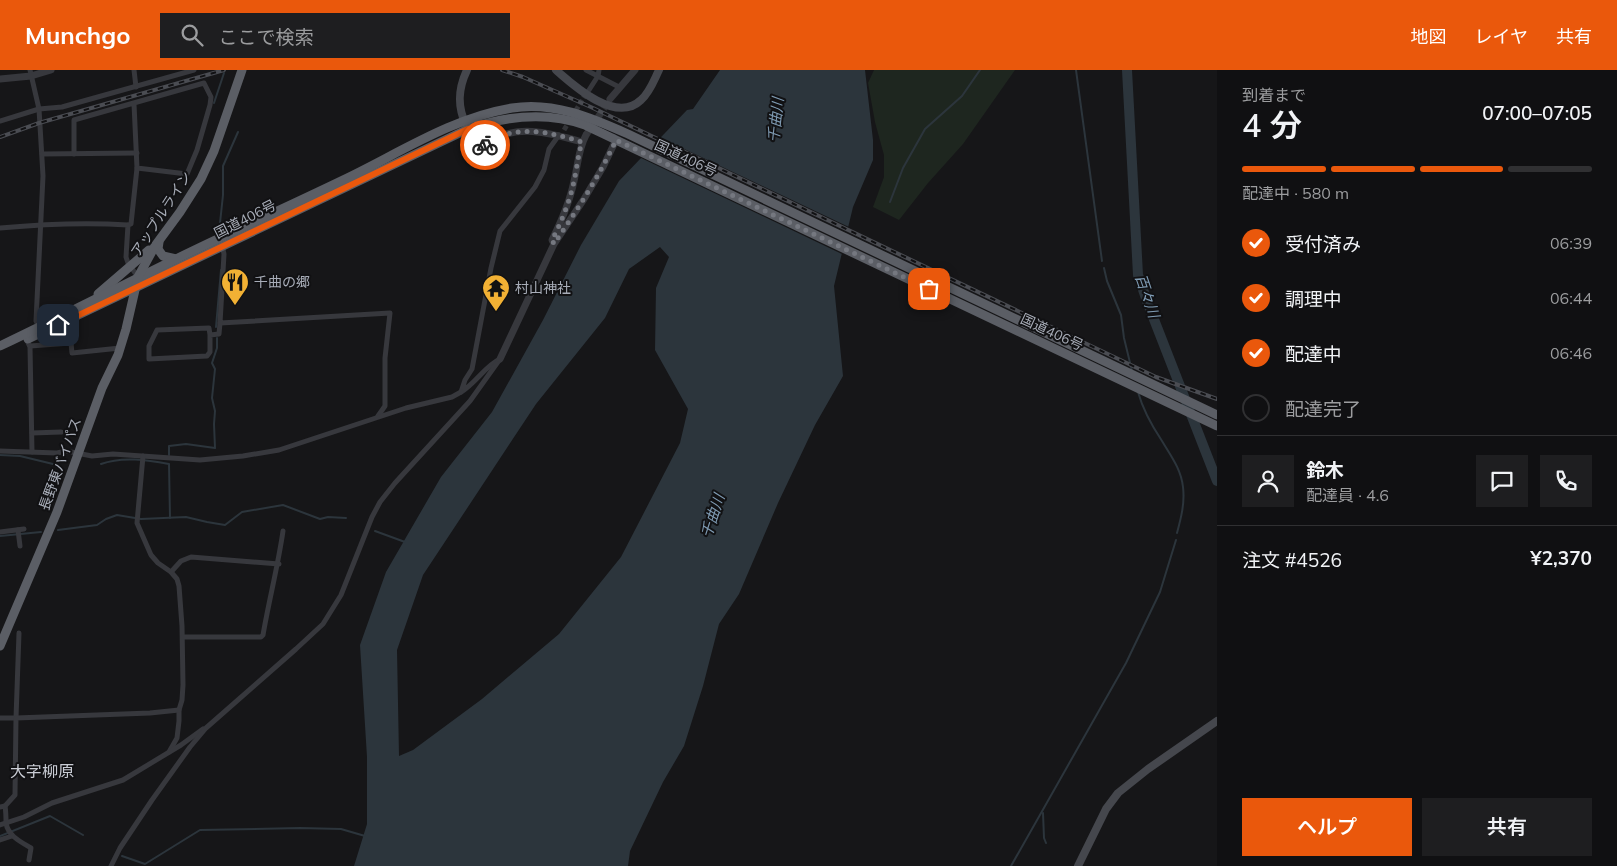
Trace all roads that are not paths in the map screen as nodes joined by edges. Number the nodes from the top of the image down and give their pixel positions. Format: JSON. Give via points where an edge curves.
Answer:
{"nodes":[{"id":1,"x":51,"y":70,"type":"edge"},
{"id":2,"x":134,"y":70,"type":"edge"},
{"id":3,"x":194,"y":70,"type":"edge"},
{"id":4,"x":242,"y":70,"type":"edge"},
{"id":5,"x":467,"y":70,"type":"edge"},
{"id":6,"x":556,"y":70,"type":"edge"},
{"id":7,"x":586,"y":70,"type":"edge"},
{"id":8,"x":599,"y":70,"type":"edge"},
{"id":9,"x":635,"y":70,"type":"edge"},
{"id":10,"x":659,"y":70,"type":"edge"},
{"id":11,"x":30,"y":73,"type":"edge"},
{"id":12,"x":598,"y":76,"type":"junction"},
{"id":13,"x":0,"y":79,"type":"edge"},
{"id":14,"x":619,"y":87,"type":"junction"},
{"id":15,"x":136,"y":88,"type":"junction"},
{"id":16,"x":589,"y":90,"type":"tunnel mouth"},
{"id":17,"x":610,"y":99,"type":"tunnel mouth"},
{"id":18,"x":134,"y":104,"type":"junction"},
{"id":19,"x":39,"y":109,"type":"junction"},
{"id":20,"x":0,"y":120,"type":"edge"},
{"id":21,"x":466,"y":125,"type":"junction"},
{"id":22,"x":561,"y":132,"type":"junction"},
{"id":23,"x":620,"y":141,"type":"junction"},
{"id":24,"x":136,"y":153,"type":"junction"},
{"id":25,"x":42,"y":154,"type":"junction"},
{"id":26,"x":74,"y":154,"type":"junction"},
{"id":27,"x":137,"y":168,"type":"junction"},
{"id":28,"x":40,"y":224,"type":"junction"},
{"id":29,"x":128,"y":225,"type":"junction"},
{"id":30,"x":0,"y":228,"type":"edge"},
{"id":31,"x":220,"y":242,"type":"junction"},
{"id":32,"x":157,"y":244,"type":"junction"},
{"id":33,"x":554,"y":244,"type":"junction"},
{"id":34,"x":176,"y":259,"type":"junction"},
{"id":35,"x":131,"y":267,"type":"junction"},
{"id":36,"x":138,"y":277,"type":"junction"},
{"id":37,"x":136,"y":288,"type":"junction"},
{"id":38,"x":69,"y":313,"type":"junction"},
{"id":39,"x":220,"y":323,"type":"junction"},
{"id":40,"x":38,"y":327,"type":"junction"},
{"id":41,"x":210,"y":335,"type":"junction"},
{"id":42,"x":27,"y":340,"type":"junction"},
{"id":43,"x":0,"y":346,"type":"edge"},
{"id":44,"x":120,"y":348,"type":"junction"},
{"id":45,"x":0,"y":353,"type":"edge"},
{"id":46,"x":500,"y":358,"type":"junction"},
{"id":47,"x":461,"y":392,"type":"junction"},
{"id":48,"x":1217,"y":415,"type":"edge"},
{"id":49,"x":377,"y":416,"type":"junction"},
{"id":50,"x":1217,"y":426,"type":"edge"},
{"id":51,"x":61,"y":432,"type":"dead end"},
{"id":52,"x":32,"y":433,"type":"junction"},
{"id":53,"x":0,"y":451,"type":"edge"},
{"id":54,"x":32,"y":452,"type":"junction"},
{"id":55,"x":78,"y":453,"type":"junction"},
{"id":56,"x":143,"y":456,"type":"junction"},
{"id":57,"x":283,"y":531,"type":"dead end"},
{"id":58,"x":0,"y":532,"type":"edge"},
{"id":59,"x":20,"y":546,"type":"dead end"},
{"id":60,"x":279,"y":564,"type":"junction"},
{"id":61,"x":171,"y":572,"type":"junction"},
{"id":62,"x":19,"y":632,"type":"dead end"},
{"id":63,"x":182,"y":637,"type":"junction"},
{"id":64,"x":0,"y":646,"type":"edge"},
{"id":65,"x":179,"y":710,"type":"junction"},
{"id":66,"x":0,"y":718,"type":"edge"},
{"id":67,"x":16,"y":718,"type":"junction"},
{"id":68,"x":1217,"y":721,"type":"edge"},
{"id":69,"x":206,"y":728,"type":"junction"},
{"id":70,"x":169,"y":752,"type":"junction"},
{"id":71,"x":2,"y":807,"type":"edge"},
{"id":72,"x":0,"y":825,"type":"edge"},
{"id":73,"x":7,"y":825,"type":"junction"},
{"id":74,"x":12,"y":836,"type":"junction"},
{"id":75,"x":0,"y":840,"type":"edge"},
{"id":76,"x":29,"y":860,"type":"dead end"},
{"id":77,"x":111,"y":866,"type":"edge"},
{"id":78,"x":1078,"y":866,"type":"edge"}],
"edges":[{"from":1,"to":11,"type":"street"},
{"from":2,"to":15,"type":"street"},
{"from":3,"to":15,"type":"street"},
{"from":4,"to":32,"type":"highway","name":"アップルライン","via":[[201,179]]},
{"from":5,"to":21,"type":"main road","via":[[459,96]]},
{"from":6,"to":10,"type":"main road","via":[[579,90],[614,107],[636,104],[641,100]]},
{"from":7,"to":12,"type":"street"},
{"from":8,"to":12,"type":"street"},
{"from":9,"to":14,"type":"street"},
{"from":11,"to":13,"type":"street"},
{"from":11,"to":19,"type":"street"},
{"from":12,"to":14,"type":"street"},
{"from":12,"to":16,"type":"street"},
{"from":14,"to":17,"type":"street"},
{"from":15,"to":19,"type":"street","via":[[62,108]]},
{"from":18,"to":24,"type":"street"},
{"from":18,"to":26,"type":"street","via":[[74,120]]},
{"from":18,"to":27,"type":"street","via":[[204,83],[212,97],[187,174]]},
{"from":19,"to":20,"type":"street"},
{"from":19,"to":25,"type":"street"},
{"from":21,"to":22,"type":"street","via":[[473,139],[486,145],[492,139],[516,132]]},
{"from":21,"to":23,"type":"highway","name":"国道406号","via":[[518,116],[541,117],[584,125]]},
{"from":21,"to":31,"type":"highway","name":"国道406号","via":[[289,213]]},
{"from":21,"to":48,"type":"highway","name":"国道406号","via":[[513,108],[544,107],[584,116],[628,134]]},
{"from":22,"to":33,"type":"street","via":[[584,139],[574,182],[552,240]]},
{"from":22,"to":47,"type":"street","via":[[549,149],[544,170],[535,187],[500,231],[472,369]]},
{"from":23,"to":33,"type":"street"},
{"from":23,"to":50,"type":"highway","name":"国道406号"},
{"from":24,"to":26,"type":"street"},
{"from":24,"to":27,"type":"street"},
{"from":25,"to":26,"type":"street"},
{"from":25,"to":28,"type":"street"},
{"from":27,"to":29,"type":"street","via":[[131,224]]},
{"from":28,"to":29,"type":"street"},
{"from":28,"to":30,"type":"street"},
{"from":28,"to":40,"type":"street"},
{"from":29,"to":35,"type":"street","via":[[126,257]]},
{"from":31,"to":34,"type":"highway","name":"国道406号"},
{"from":31,"to":37,"type":"highway","name":"国道406号"},
{"from":31,"to":39,"type":"street","via":[[224,254]]},
{"from":32,"to":34,"type":"highway","via":[[162,256]]},
{"from":32,"to":35,"type":"highway"},
{"from":32,"to":36,"type":"highway","name":"アップルライン"},
{"from":33,"to":46,"type":"street"},
{"from":34,"to":36,"type":"highway","name":"国道406号"},
{"from":35,"to":36,"type":"street"},
{"from":35,"to":38,"type":"highway"},
{"from":36,"to":37,"type":"highway","name":"アップルライン"},
{"from":36,"to":38,"type":"highway","name":"国道406号"},
{"from":37,"to":42,"type":"highway","name":"国道406号"},
{"from":37,"to":44,"type":"highway","name":"長野東バイパス"},
{"from":38,"to":40,"type":"highway"},
{"from":39,"to":41,"type":"street","via":[[219,334]]},
{"from":39,"to":49,"type":"street","via":[[390,313],[385,358],[385,406]]},
{"from":40,"to":42,"type":"highway"},
{"from":41,"to":41,"type":"street","via":[[207,356],[149,359],[149,346],[156,330],[209,328]]},
{"from":42,"to":43,"type":"highway"},
{"from":42,"to":44,"type":"street","via":[[71,343],[72,353]]},
{"from":42,"to":45,"type":"highway"},
{"from":42,"to":52,"type":"street"},
{"from":44,"to":55,"type":"highway","name":"長野東バイパス"},
{"from":46,"to":47,"type":"street"},
{"from":46,"to":69,"type":"street","via":[[470,401],[380,502],[341,594],[323,624]]},
{"from":47,"to":49,"type":"street"},
{"from":49,"to":56,"type":"street","via":[[278,450],[244,456],[200,460]]},
{"from":51,"to":52,"type":"street"},
{"from":52,"to":54,"type":"street"},
{"from":53,"to":54,"type":"street"},
{"from":54,"to":55,"type":"street"},
{"from":55,"to":56,"type":"street"},
{"from":55,"to":64,"type":"highway","name":"長野東バイパス","via":[[57,512]]},
{"from":56,"to":61,"type":"street","via":[[137,517],[151,555]]},
{"from":57,"to":60,"type":"street"},
{"from":58,"to":59,"type":"street","via":[[21,529],[18,537]]},
{"from":60,"to":61,"type":"street","via":[[191,557],[181,561]]},
{"from":60,"to":63,"type":"street","via":[[264,635]]},
{"from":61,"to":63,"type":"street","via":[[179,586]]},
{"from":62,"to":67,"type":"street"},
{"from":63,"to":65,"type":"street","via":[[183,685]]},
{"from":65,"to":67,"type":"street"},
{"from":65,"to":70,"type":"street","via":[[177,738]]},
{"from":66,"to":67,"type":"street"},
{"from":67,"to":71,"type":"street","via":[[15,795]]},
{"from":68,"to":78,"type":"main road","via":[[1118,793],[1106,809]]},
{"from":69,"to":70,"type":"street"},
{"from":69,"to":77,"type":"street","via":[[152,800]]},
{"from":70,"to":73,"type":"street","via":[[123,780],[52,803]]},
{"from":71,"to":73,"type":"street"},
{"from":72,"to":73,"type":"street"},
{"from":73,"to":74,"type":"street"},
{"from":74,"to":75,"type":"street"},
{"from":74,"to":76,"type":"street","via":[[31,848]]}]}
